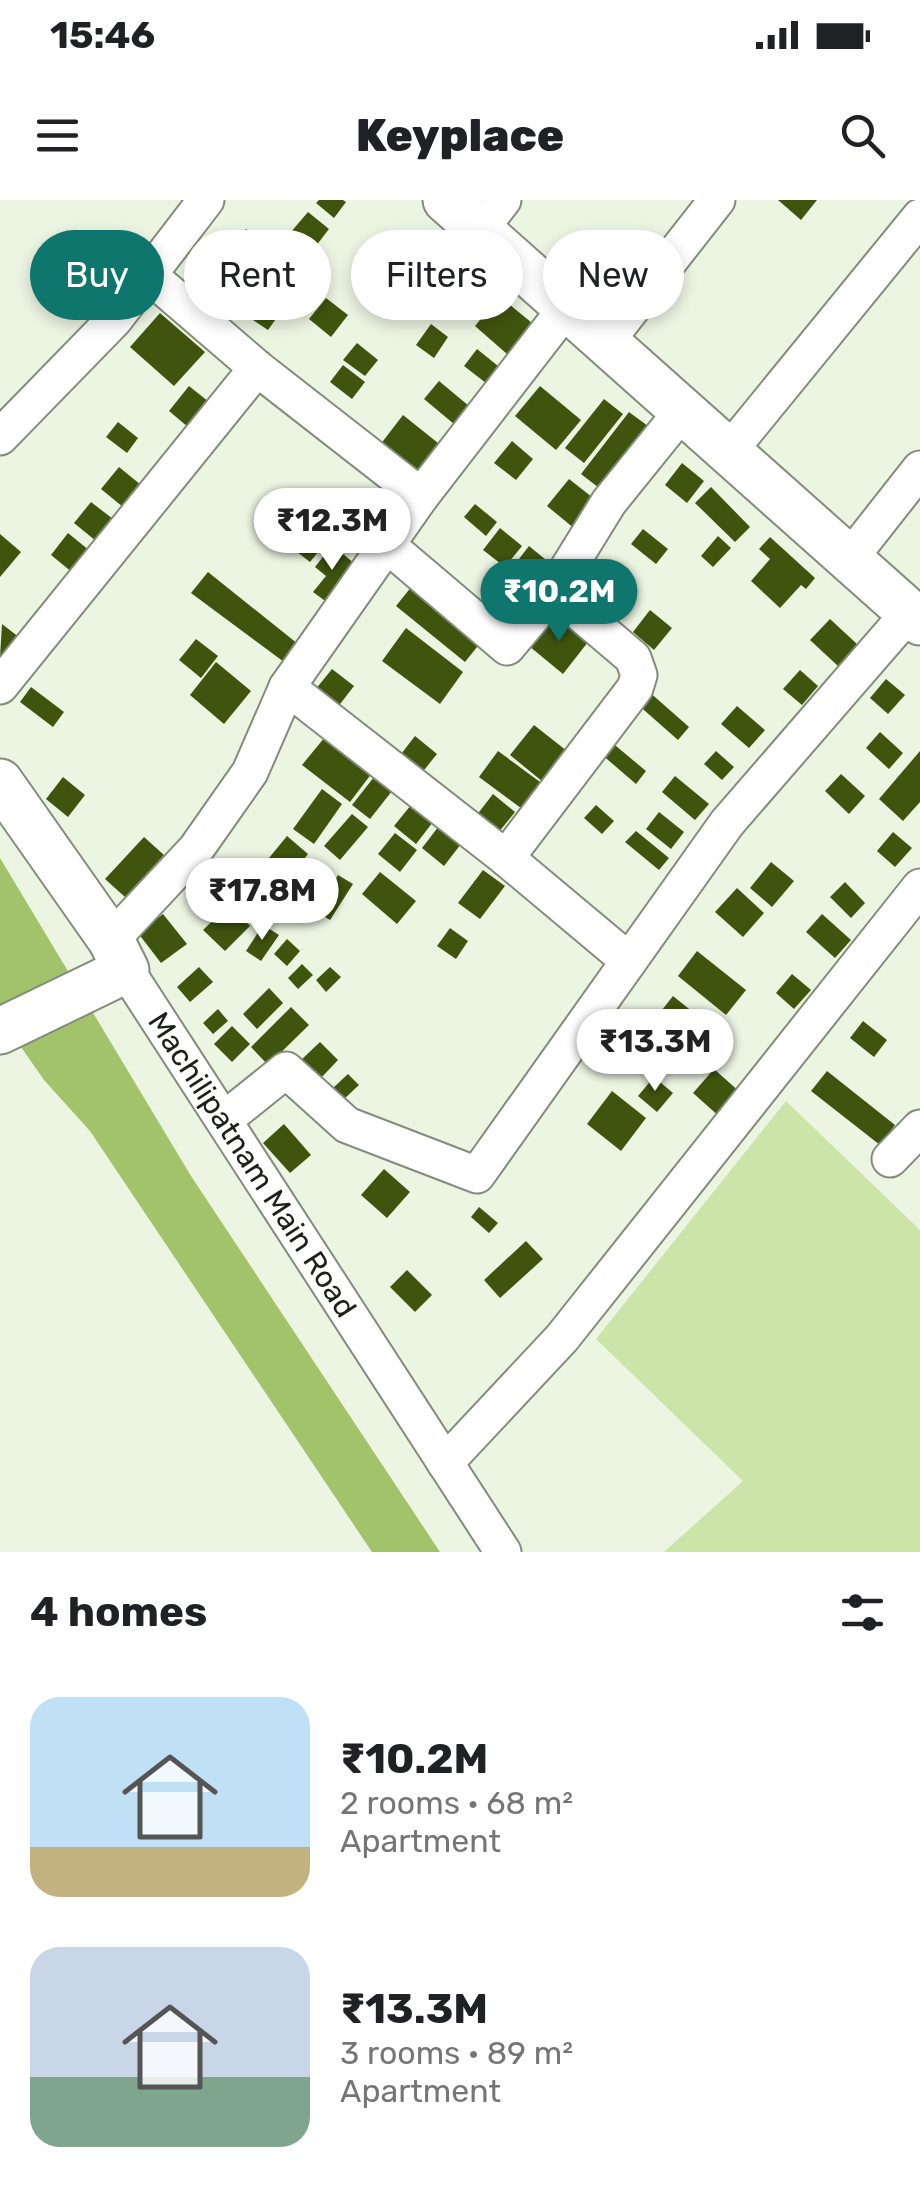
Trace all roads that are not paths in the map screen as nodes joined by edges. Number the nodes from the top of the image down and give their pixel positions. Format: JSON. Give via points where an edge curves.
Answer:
{"nodes":[{"id":1,"x":206,"y":200,"type":"edge"},
{"id":2,"x":446,"y":200,"type":"edge"},
{"id":3,"x":717,"y":200,"type":"edge"},
{"id":4,"x":490,"y":205,"type":"edge"},
{"id":5,"x":920,"y":217,"type":"edge"},
{"id":6,"x":164,"y":257,"type":"edge"},
{"id":7,"x":543,"y":284,"type":"edge"},
{"id":8,"x":164,"y":288,"type":"edge"},
{"id":9,"x":113,"y":320,"type":"edge"},
{"id":10,"x":557,"y":320,"type":"edge"},
{"id":11,"x":584,"y":320,"type":"edge"},
{"id":12,"x":619,"y":325,"type":"junction"},
{"id":13,"x":257,"y":368,"type":"junction"},
{"id":14,"x":684,"y":409,"type":"junction"},
{"id":15,"x":743,"y":434,"type":"junction"},
{"id":16,"x":0,"y":437,"type":"edge"},
{"id":17,"x":920,"y":469,"type":"edge"},
{"id":18,"x":421,"y":496,"type":"junction"},
{"id":19,"x":386,"y":544,"type":"junction"},
{"id":20,"x":861,"y":544,"type":"junction"},
{"id":21,"x":554,"y":590,"type":"junction"},
{"id":22,"x":916,"y":610,"type":"edge"},
{"id":23,"x":0,"y":686,"type":"edge"},
{"id":24,"x":287,"y":687,"type":"junction"},
{"id":25,"x":0,"y":782,"type":"edge"},
{"id":26,"x":506,"y":858,"type":"junction"},
{"id":27,"x":920,"y":887,"type":"edge"},
{"id":28,"x":630,"y":961,"type":"junction"},
{"id":29,"x":115,"y":964,"type":"junction"},
{"id":30,"x":4,"y":1030,"type":"edge"},
{"id":31,"x":225,"y":1120,"type":"junction"},
{"id":32,"x":920,"y":1128,"type":"edge"},
{"id":33,"x":890,"y":1159,"type":"dead end"},
{"id":34,"x":445,"y":1463,"type":"junction"},
{"id":35,"x":503,"y":1552,"type":"edge"}],
"edges":[{"from":1,"to":6,"type":"street"},
{"from":2,"to":7,"type":"main road"},
{"from":3,"to":12,"type":"street"},
{"from":4,"to":12,"type":"main road"},
{"from":5,"to":15,"type":"street"},
{"from":8,"to":13,"type":"street"},
{"from":9,"to":16,"type":"street"},
{"from":10,"to":18,"type":"street"},
{"from":11,"to":14,"type":"main road"},
{"from":12,"to":15,"type":"main road"},
{"from":13,"to":18,"type":"street"},
{"from":13,"to":23,"type":"street"},
{"from":14,"to":21,"type":"street","via":[[609,502]]},
{"from":14,"to":22,"type":"main road"},
{"from":15,"to":20,"type":"main road"},
{"from":17,"to":20,"type":"street"},
{"from":18,"to":19,"type":"street"},
{"from":19,"to":21,"type":"street","via":[[506,648]]},
{"from":19,"to":24,"type":"street"},
{"from":20,"to":22,"type":"main road"},
{"from":21,"to":26,"type":"street","via":[[633,658],[639,675]]},
{"from":22,"to":28,"type":"street","via":[[727,822]]},
{"from":24,"to":26,"type":"street"},
{"from":24,"to":29,"type":"street","via":[[250,772]]},
{"from":25,"to":29,"type":"main road","name":"Machilipatnam Main Road"},
{"from":26,"to":28,"type":"street"},
{"from":27,"to":34,"type":"street","via":[[562,1338]]},
{"from":28,"to":31,"type":"street","via":[[477,1175],[346,1125],[286,1070]]},
{"from":29,"to":30,"type":"main road"},
{"from":29,"to":31,"type":"street","name":"Machilipatnam Main Road"},
{"from":31,"to":34,"type":"street","name":"Machilipatnam Main Road"},
{"from":32,"to":33,"type":"street"},
{"from":34,"to":35,"type":"street","name":"Machilipatnam Main Road"}]}
